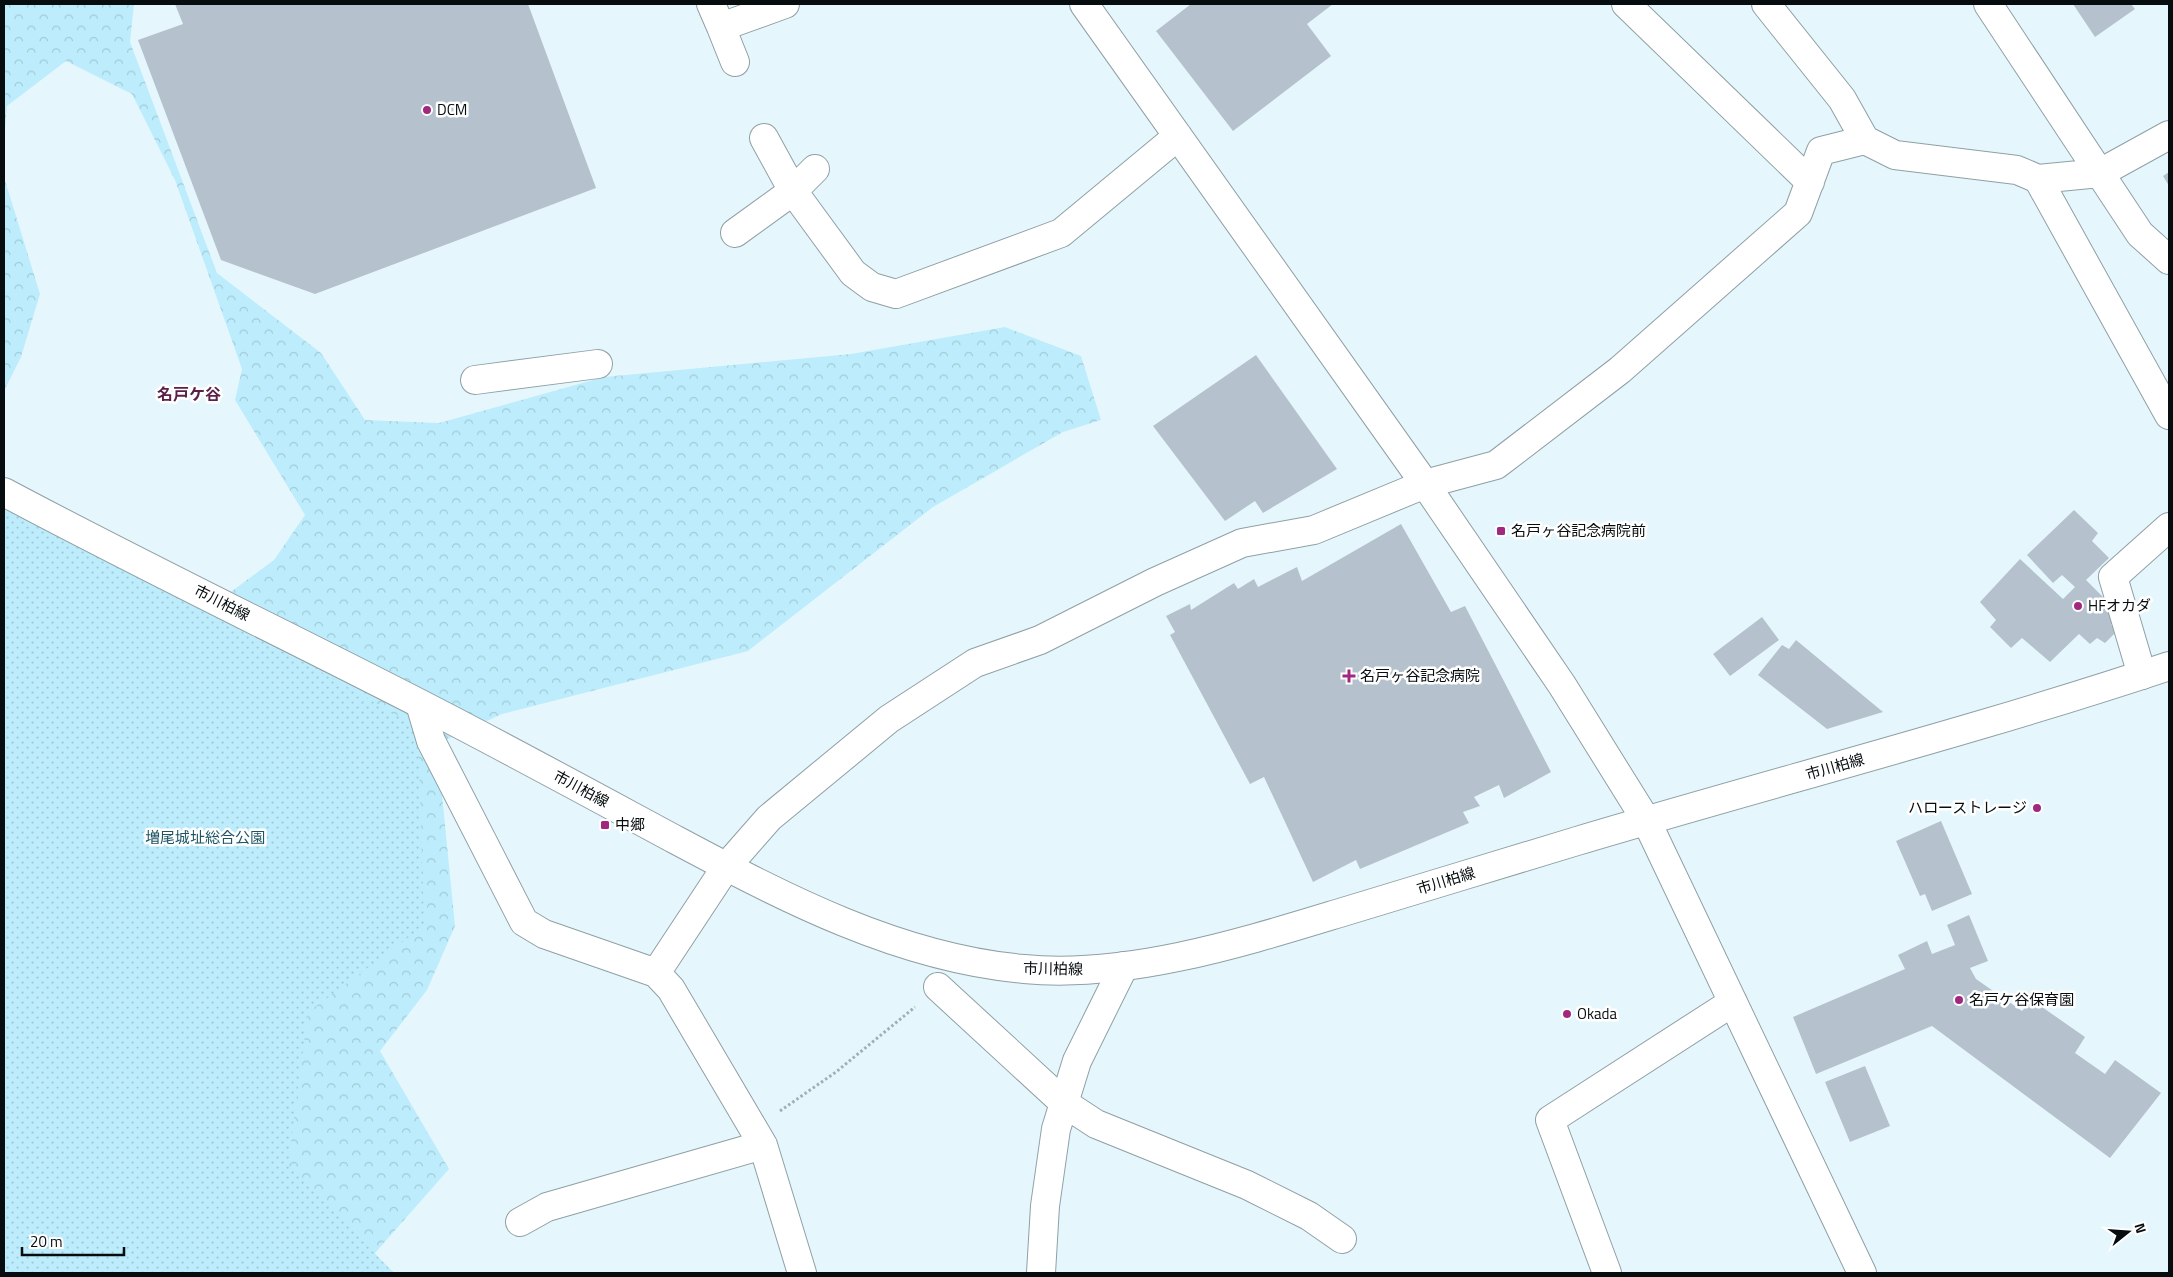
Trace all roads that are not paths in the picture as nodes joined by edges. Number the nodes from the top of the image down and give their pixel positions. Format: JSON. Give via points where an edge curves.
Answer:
{"nodes":[{"id":1,"x":785,"y":4,"type":"edge"},
{"id":2,"x":1084,"y":4,"type":"edge"},
{"id":3,"x":1626,"y":4,"type":"edge"},
{"id":4,"x":1766,"y":4,"type":"edge"},
{"id":5,"x":1988,"y":4,"type":"edge"},
{"id":6,"x":716,"y":16,"type":"edge"},
{"id":7,"x":735,"y":62,"type":"dead end"},
{"id":8,"x":2169,"y":135,"type":"edge"},
{"id":9,"x":1178,"y":136,"type":"junction"},
{"id":10,"x":764,"y":138,"type":"dead end"},
{"id":11,"x":1865,"y":140,"type":"junction"},
{"id":12,"x":815,"y":168,"type":"dead end"},
{"id":13,"x":2100,"y":173,"type":"junction"},
{"id":14,"x":2038,"y":178,"type":"junction"},
{"id":15,"x":1810,"y":182,"type":"junction"},
{"id":16,"x":794,"y":191,"type":"junction"},
{"id":17,"x":735,"y":233,"type":"dead end"},
{"id":18,"x":2169,"y":260,"type":"edge"},
{"id":19,"x":598,"y":364,"type":"dead end"},
{"id":20,"x":475,"y":380,"type":"dead end"},
{"id":21,"x":2169,"y":415,"type":"edge"},
{"id":22,"x":1425,"y":484,"type":"junction"},
{"id":23,"x":4,"y":492,"type":"edge"},
{"id":24,"x":2169,"y":527,"type":"edge"},
{"id":25,"x":2169,"y":666,"type":"edge"},
{"id":26,"x":2142,"y":675,"type":"junction"},
{"id":27,"x":420,"y":704,"type":"junction"},
{"id":28,"x":1646,"y":820,"type":"junction"},
{"id":29,"x":726,"y":866,"type":"junction"},
{"id":30,"x":1124,"y":966,"type":"junction"},
{"id":31,"x":656,"y":974,"type":"junction"},
{"id":32,"x":938,"y":987,"type":"road end"},
{"id":33,"x":1733,"y":1002,"type":"junction"},
{"id":34,"x":1064,"y":1103,"type":"junction"},
{"id":35,"x":759,"y":1137,"type":"junction"},
{"id":36,"x":520,"y":1222,"type":"dead end"},
{"id":37,"x":1342,"y":1239,"type":"dead end"},
{"id":38,"x":802,"y":1273,"type":"edge"},
{"id":39,"x":1041,"y":1273,"type":"edge"},
{"id":40,"x":1607,"y":1273,"type":"edge"},
{"id":41,"x":1862,"y":1273,"type":"edge"}],
"edges":[{"from":1,"to":6,"type":"street"},
{"from":2,"to":9,"type":"street"},
{"from":3,"to":15,"type":"street"},
{"from":4,"to":11,"type":"street","via":[[1842,99]]},
{"from":5,"to":13,"type":"street"},
{"from":6,"to":7,"type":"street"},
{"from":8,"to":13,"type":"street"},
{"from":9,"to":16,"type":"street","via":[[1061,233],[896,294],[872,287],[853,274]]},
{"from":9,"to":22,"type":"street"},
{"from":10,"to":16,"type":"street"},
{"from":11,"to":14,"type":"street","via":[[1895,155],[2016,170]]},
{"from":11,"to":15,"type":"street","via":[[1821,151]]},
{"from":12,"to":16,"type":"street"},
{"from":13,"to":14,"type":"street"},
{"from":13,"to":18,"type":"street","via":[[2140,234]]},
{"from":14,"to":21,"type":"street"},
{"from":15,"to":22,"type":"street","via":[[1798,213],[1620,370],[1496,465]]},
{"from":16,"to":17,"type":"street"},
{"from":19,"to":20,"type":"street"},
{"from":22,"to":28,"type":"street","via":[[1562,685]]},
{"from":22,"to":29,"type":"street","via":[[1314,530],[1242,543],[1155,582],[1040,640],[975,664],[889,719],[769,818]]},
{"from":23,"to":27,"type":"street","name":"市川柏線"},
{"from":24,"to":26,"type":"street","via":[[2114,577]]},
{"from":25,"to":26,"type":"street","name":"市川柏線"},
{"from":26,"to":28,"type":"street","name":"市川柏線","via":[[1912,745]]},
{"from":27,"to":29,"type":"street","name":"市川柏線"},
{"from":27,"to":31,"type":"street","via":[[431,741],[524,922],[544,934]]},
{"from":28,"to":30,"type":"street","name":"市川柏線","via":[[1237,943]]},
{"from":28,"to":33,"type":"street"},
{"from":29,"to":30,"type":"street","name":"市川柏線","via":[[834,920],[898,942],[1021,969],[1075,971]]},
{"from":29,"to":31,"type":"street"},
{"from":30,"to":34,"type":"street","via":[[1077,1061]]},
{"from":31,"to":35,"type":"street","via":[[670,989]]},
{"from":32,"to":34,"type":"street"},
{"from":33,"to":40,"type":"street","via":[[1550,1120]]},
{"from":33,"to":41,"type":"street"},
{"from":34,"to":37,"type":"street","via":[[1096,1124],[1247,1185],[1309,1216]]},
{"from":34,"to":39,"type":"street","via":[[1056,1129],[1045,1206]]},
{"from":35,"to":36,"type":"street","via":[[547,1207]]},
{"from":35,"to":38,"type":"street"}]}
